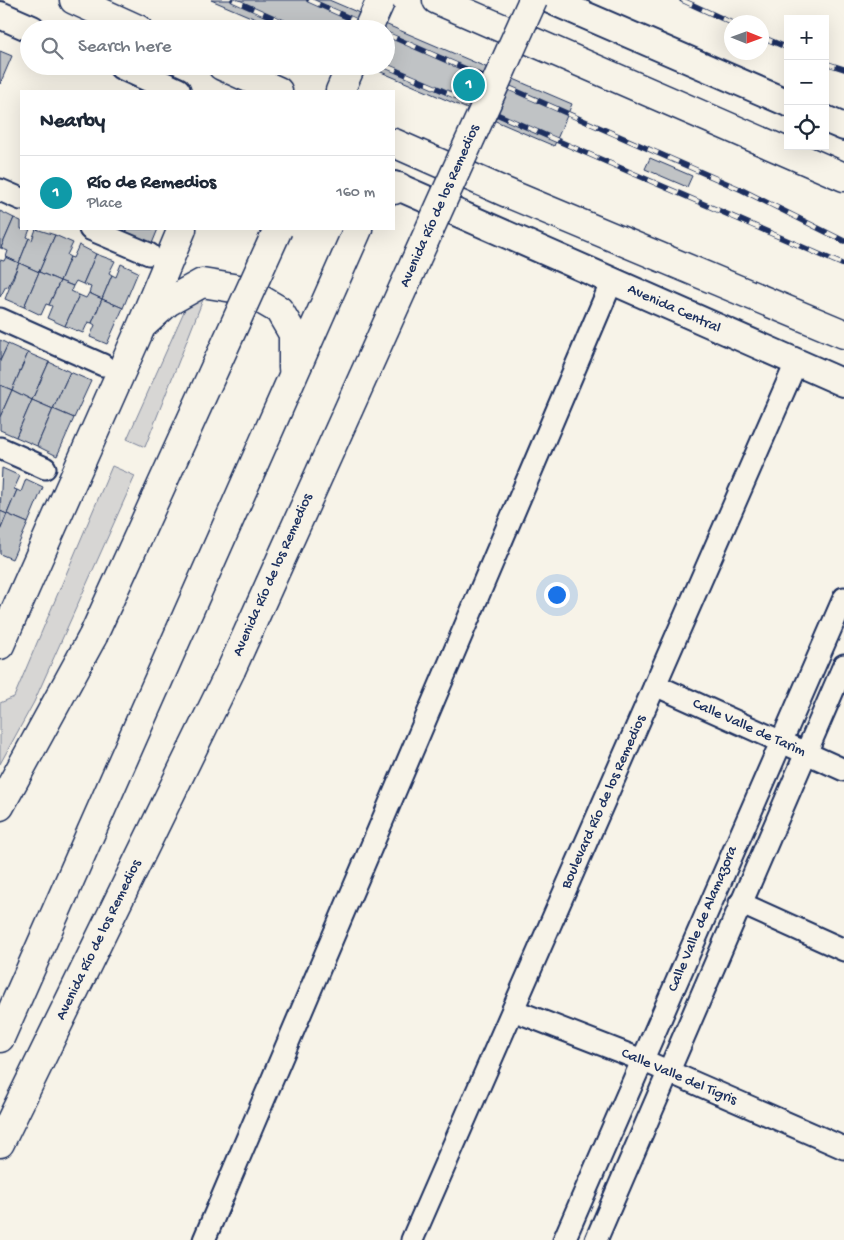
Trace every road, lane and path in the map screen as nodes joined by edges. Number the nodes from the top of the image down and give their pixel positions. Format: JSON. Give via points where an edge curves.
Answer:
{"nodes":[{"id":1,"x":74,"y":0,"type":"edge"},
{"id":2,"x":381,"y":0,"type":"edge"},
{"id":3,"x":437,"y":0,"type":"edge"},
{"id":4,"x":533,"y":0,"type":"edge"},
{"id":5,"x":550,"y":0,"type":"edge"},
{"id":6,"x":0,"y":15,"type":"edge"},
{"id":7,"x":118,"y":20,"type":"edge"},
{"id":8,"x":372,"y":20,"type":"edge"},
{"id":9,"x":20,"y":24,"type":"edge"},
{"id":10,"x":142,"y":75,"type":"edge"},
{"id":11,"x":242,"y":75,"type":"edge"},
{"id":12,"x":347,"y":75,"type":"edge"},
{"id":13,"x":175,"y":90,"type":"edge"},
{"id":14,"x":276,"y":90,"type":"edge"},
{"id":15,"x":340,"y":90,"type":"edge"},
{"id":16,"x":784,"y":101,"type":"edge"},
{"id":17,"x":829,"y":121,"type":"edge"},
{"id":18,"x":844,"y":127,"type":"edge"},
{"id":19,"x":395,"y":143,"type":"edge"},
{"id":20,"x":844,"y":177,"type":"edge"},
{"id":21,"x":395,"y":187,"type":"edge"},
{"id":22,"x":0,"y":190,"type":"edge"},
{"id":23,"x":20,"y":199,"type":"edge"},
{"id":24,"x":92,"y":230,"type":"edge"},
{"id":25,"x":182,"y":230,"type":"edge"},
{"id":26,"x":278,"y":230,"type":"edge"},
{"id":27,"x":358,"y":230,"type":"edge"},
{"id":28,"x":149,"y":254,"type":"dead end"},
{"id":29,"x":612,"y":281,"type":"junction"},
{"id":30,"x":0,"y":319,"type":"edge"},
{"id":31,"x":141,"y":327,"type":"junction"},
{"id":32,"x":844,"y":334,"type":"edge"},
{"id":33,"x":796,"y":363,"type":"junction"},
{"id":34,"x":103,"y":365,"type":"dead end"},
{"id":35,"x":293,"y":372,"type":"junction"},
{"id":36,"x":844,"y":383,"type":"edge"},
{"id":37,"x":0,"y":448,"type":"edge"},
{"id":38,"x":45,"y":468,"type":"dead end"},
{"id":39,"x":844,"y":598,"type":"edge"},
{"id":40,"x":0,"y":645,"type":"edge"},
{"id":41,"x":844,"y":665,"type":"edge"},
{"id":42,"x":655,"y":685,"type":"junction"},
{"id":43,"x":780,"y":742,"type":"junction"},
{"id":44,"x":806,"y":753,"type":"junction"},
{"id":45,"x":844,"y":770,"type":"edge"},
{"id":46,"x":0,"y":806,"type":"edge"},
{"id":47,"x":740,"y":902,"type":"junction"},
{"id":48,"x":844,"y":950,"type":"edge"},
{"id":49,"x":513,"y":1010,"type":"junction"},
{"id":50,"x":0,"y":1038,"type":"edge"},
{"id":51,"x":642,"y":1060,"type":"junction"},
{"id":52,"x":668,"y":1071,"type":"junction"},
{"id":53,"x":0,"y":1144,"type":"edge"},
{"id":54,"x":844,"y":1148,"type":"edge"},
{"id":55,"x":204,"y":1240,"type":"edge"},
{"id":56,"x":412,"y":1240,"type":"edge"},
{"id":57,"x":564,"y":1240,"type":"edge"},
{"id":58,"x":596,"y":1240,"type":"edge"}],
"edges":[{"from":1,"to":7,"type":"highway"},
{"from":2,"to":8,"type":"highway","bridge":true},
{"from":3,"to":20,"type":"highway"},
{"from":4,"to":53,"type":"highway","name":"Avenida Río de los Remedios","bridge":true,"via":[[231,670]]},
{"from":5,"to":16,"type":"main road"},
{"from":6,"to":9,"type":"main road"},
{"from":10,"to":13,"type":"main road"},
{"from":11,"to":14,"type":"highway"},
{"from":12,"to":15,"type":"highway"},
{"from":17,"to":18,"type":"main road"},
{"from":19,"to":32,"type":"highway"},
{"from":21,"to":29,"type":"main road","name":"Avenida Central"},
{"from":22,"to":23,"type":"street"},
{"from":24,"to":28,"type":"street"},
{"from":25,"to":31,"type":"highway"},
{"from":26,"to":46,"type":"highway","bridge":true,"via":[[93,636]]},
{"from":27,"to":35,"type":"highway"},
{"from":29,"to":33,"type":"main road","name":"Avenida Central"},
{"from":29,"to":55,"type":"street"},
{"from":30,"to":34,"type":"street"},
{"from":31,"to":35,"type":"highway","via":[[168,302],[202,283],[245,290],[279,310],[293,334]]},
{"from":31,"to":40,"type":"highway"},
{"from":33,"to":36,"type":"main road","name":"Avenida Central"},
{"from":33,"to":42,"type":"street","name":"Boulevard Río de los Remedios"},
{"from":35,"to":50,"type":"highway"},
{"from":37,"to":38,"type":"street"},
{"from":39,"to":43,"type":"street","name":"Calle Valle de Alamazora"},
{"from":41,"to":44,"type":"street","name":"Calle Valle de Alamazora"},
{"from":42,"to":43,"type":"street","name":"Calle Valle de Tarim"},
{"from":42,"to":49,"type":"street","name":"Boulevard Río de los Remedios"},
{"from":43,"to":44,"type":"street","name":"Calle Valle de Tarim"},
{"from":43,"to":51,"type":"street","name":"Calle Valle de Alamazora"},
{"from":44,"to":45,"type":"street","name":"Calle Valle de Tarim"},
{"from":44,"to":47,"type":"street","name":"Calle Valle de Alamazora"},
{"from":47,"to":48,"type":"street"},
{"from":47,"to":52,"type":"street","name":"Calle Valle de Alamazora"},
{"from":49,"to":51,"type":"street","name":"Calle Valle del Tigris"},
{"from":49,"to":56,"type":"street","name":"Boulevard Río de los Remedios"},
{"from":51,"to":52,"type":"street","name":"Calle Valle del Tigris"},
{"from":51,"to":57,"type":"street","name":"Calle Valle de Alamazora"},
{"from":52,"to":54,"type":"street","name":"Calle Valle del Tigris"},
{"from":52,"to":58,"type":"street","name":"Calle Valle de Alamazora"}]}
